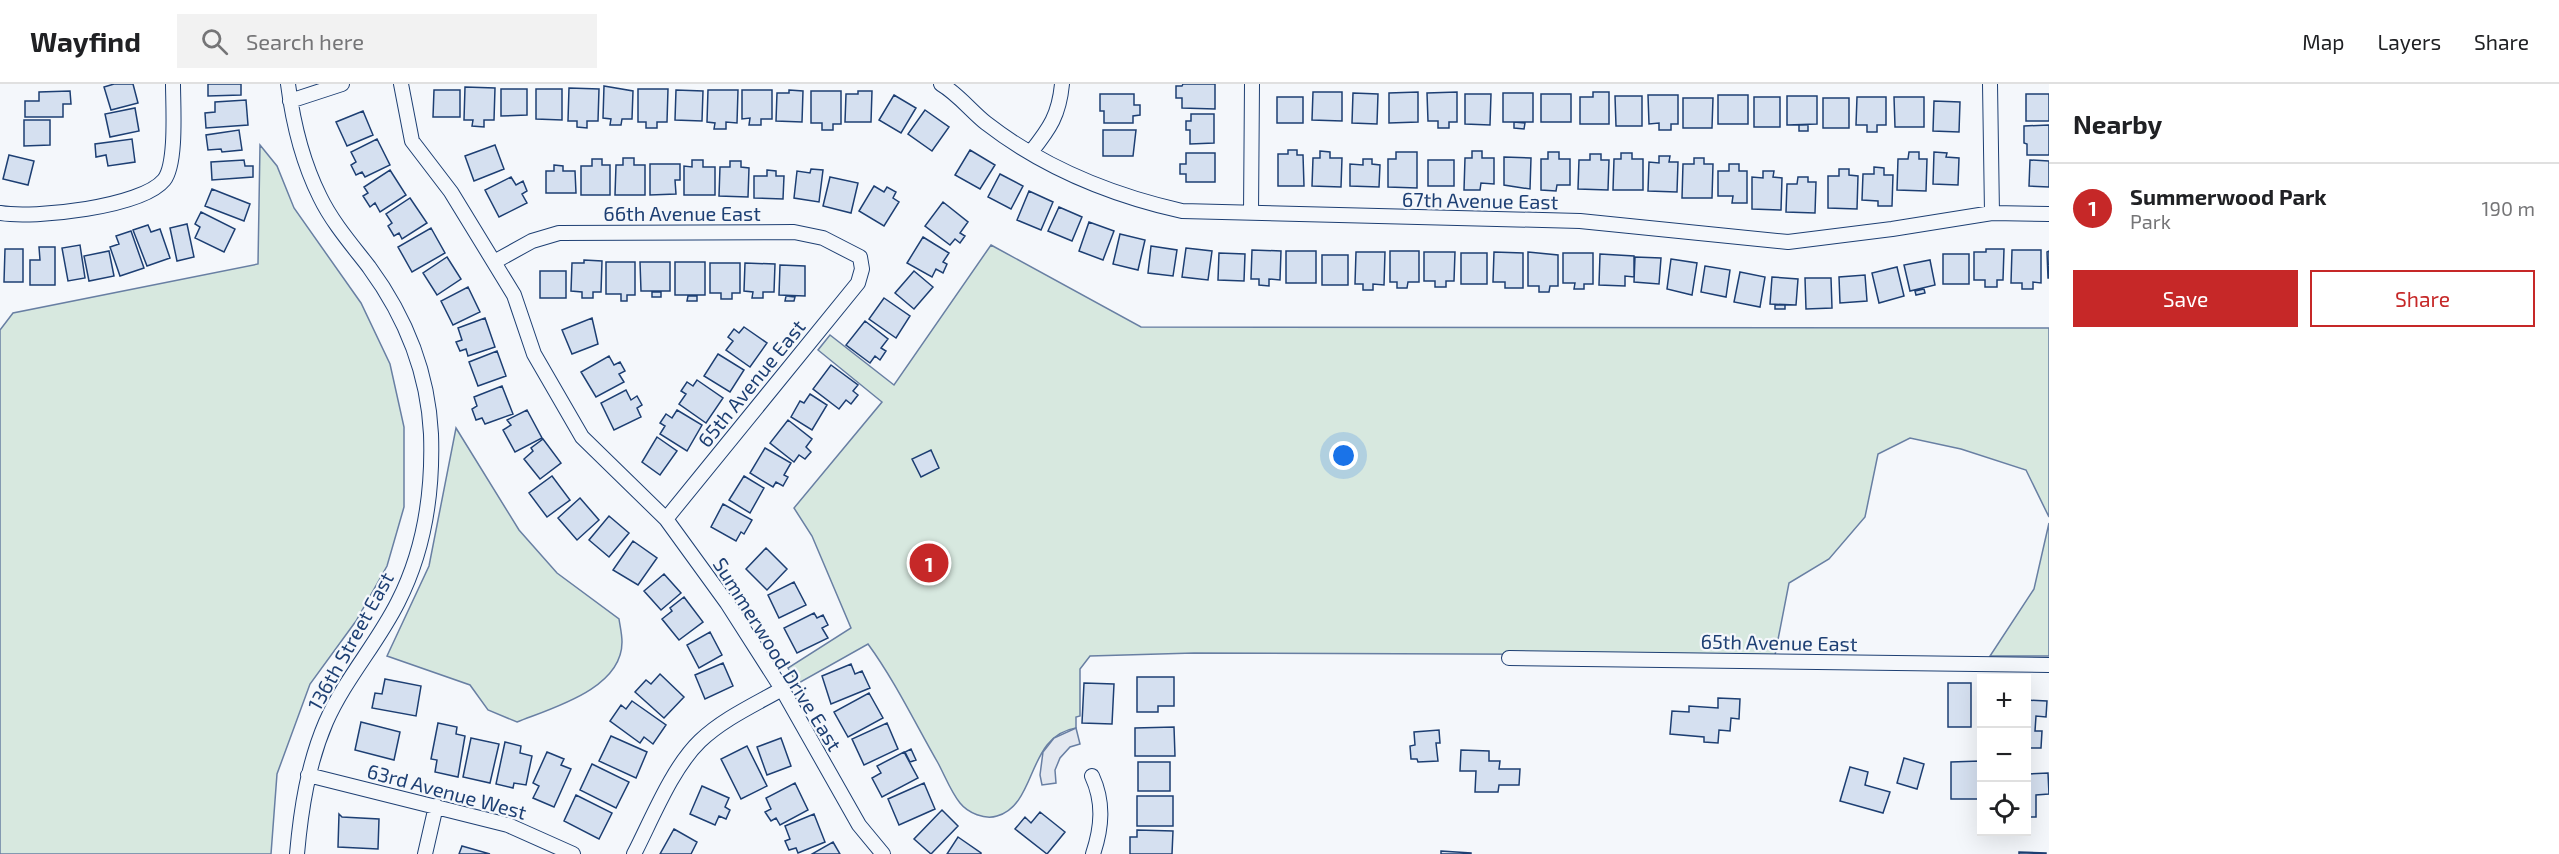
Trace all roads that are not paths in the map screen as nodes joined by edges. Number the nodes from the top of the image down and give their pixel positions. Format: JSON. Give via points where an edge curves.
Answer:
{"nodes":[{"id":1,"x":173,"y":84,"type":"edge"},
{"id":2,"x":288,"y":84,"type":"edge"},
{"id":3,"x":342,"y":84,"type":"edge"},
{"id":4,"x":400,"y":84,"type":"edge"},
{"id":5,"x":941,"y":84,"type":"edge"},
{"id":6,"x":1062,"y":84,"type":"edge"},
{"id":7,"x":1252,"y":84,"type":"edge"},
{"id":8,"x":1990,"y":84,"type":"edge"},
{"id":9,"x":290,"y":101,"type":"junction"},
{"id":10,"x":1031,"y":152,"type":"junction"},
{"id":11,"x":0,"y":213,"type":"edge"},
{"id":12,"x":1251,"y":213,"type":"junction"},
{"id":13,"x":1992,"y":213,"type":"junction"},
{"id":14,"x":2049,"y":214,"type":"edge"},
{"id":15,"x":494,"y":262,"type":"junction"},
{"id":16,"x":862,"y":269,"type":"joint"},
{"id":17,"x":666,"y":519,"type":"junction"},
{"id":18,"x":1509,"y":658,"type":"dead end"},
{"id":19,"x":2049,"y":665,"type":"edge"},
{"id":20,"x":782,"y":689,"type":"junction"},
{"id":21,"x":308,"y":775,"type":"junction"},
{"id":22,"x":1092,"y":776,"type":"dead end"},
{"id":23,"x":436,"y":806,"type":"junction"},
{"id":24,"x":297,"y":854,"type":"edge"},
{"id":25,"x":425,"y":854,"type":"edge"},
{"id":26,"x":573,"y":854,"type":"edge"},
{"id":27,"x":634,"y":854,"type":"edge"},
{"id":28,"x":883,"y":854,"type":"edge"},
{"id":29,"x":1093,"y":854,"type":"edge"}],
"edges":[{"from":1,"to":11,"type":"street","via":[[170,160],[163,180],[150,191],[90,208],[40,215]]},
{"from":2,"to":9,"type":"street","name":"136th Street East"},
{"from":3,"to":9,"type":"street"},
{"from":4,"to":15,"type":"street","name":"Summerwood Drive East","via":[[412,141],[451,192]]},
{"from":5,"to":10,"type":"street","name":"67th Avenue East","via":[[986,123]]},
{"from":6,"to":10,"type":"street","via":[[1052,126]]},
{"from":7,"to":12,"type":"street"},
{"from":8,"to":13,"type":"street"},
{"from":9,"to":21,"type":"street","name":"136th Street East","via":[[298,140],[320,198],[393,303],[409,336],[428,401],[431,435],[428,505],[408,577],[398,602],[327,721]]},
{"from":10,"to":12,"type":"street","name":"67th Avenue East","via":[[1058,169],[1144,202],[1182,211]]},
{"from":12,"to":13,"type":"street","name":"67th Avenue East","via":[[1580,221],[1788,242]]},
{"from":13,"to":14,"type":"street","name":"67th Avenue East"},
{"from":15,"to":16,"type":"street","name":"66th Avenue East","via":[[532,241],[559,233],[794,232],[823,238],[860,257]]},
{"from":15,"to":17,"type":"street","name":"Summerwood Drive East","via":[[514,295],[534,354],[582,437]]},
{"from":16,"to":17,"type":"street","name":"65th Avenue East","via":[[858,283]]},
{"from":17,"to":20,"type":"street","name":"Summerwood Drive East","via":[[727,603]]},
{"from":18,"to":19,"type":"street","name":"65th Avenue East"},
{"from":20,"to":27,"type":"street","via":[[722,723],[698,742],[680,766]]},
{"from":20,"to":28,"type":"street","name":"Summerwood Drive East","via":[[859,825]]},
{"from":21,"to":23,"type":"street","name":"63rd Avenue West"},
{"from":21,"to":24,"type":"street","name":"136th Street East"},
{"from":22,"to":29,"type":"street","via":[[1102,816]]},
{"from":23,"to":25,"type":"street"},
{"from":23,"to":26,"type":"street","name":"63rd Avenue West","via":[[508,825]]}]}
